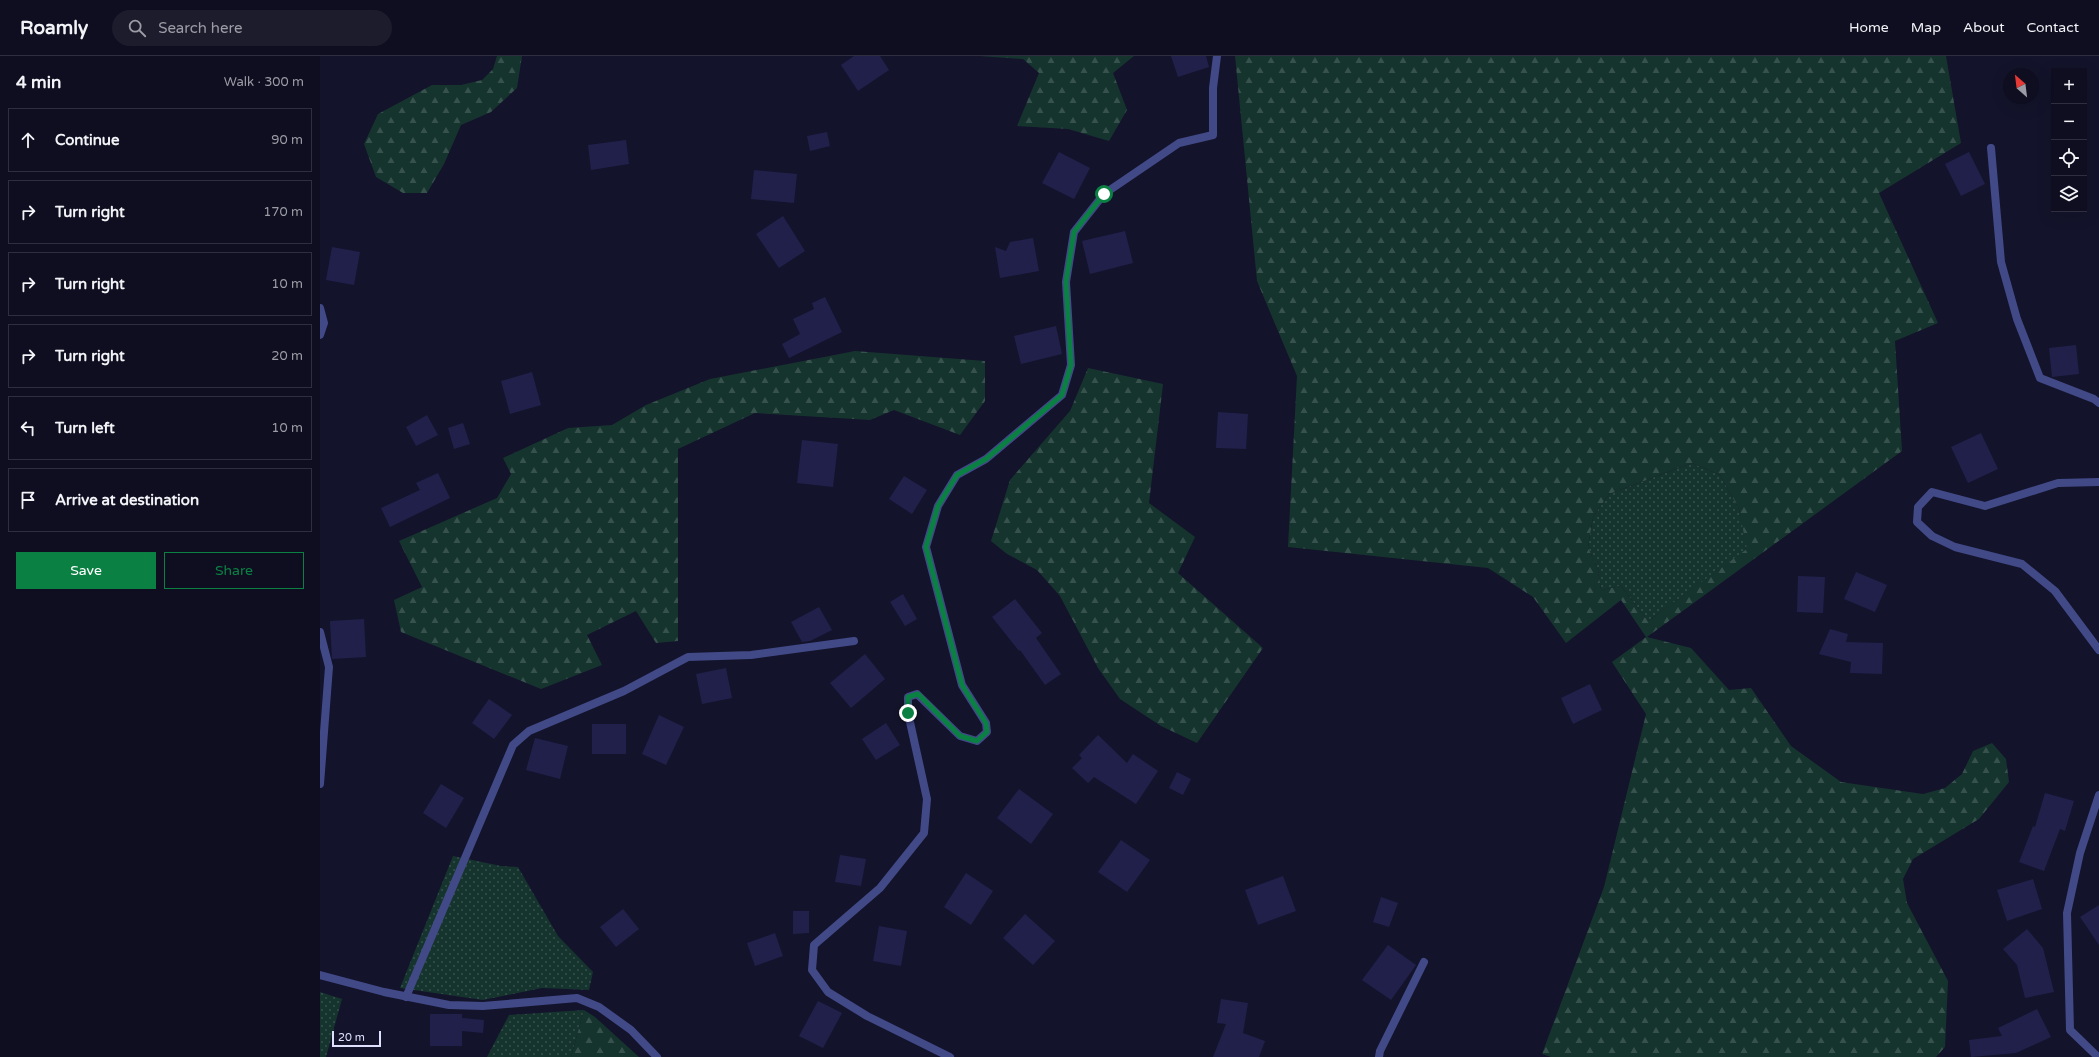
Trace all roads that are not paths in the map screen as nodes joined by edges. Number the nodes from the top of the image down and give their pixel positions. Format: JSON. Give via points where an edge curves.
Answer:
{"nodes":[{"id":1,"x":1217,"y":56,"type":"edge"},
{"id":2,"x":1991,"y":148,"type":"dead end"},
{"id":3,"x":320,"y":308,"type":"edge"},
{"id":4,"x":320,"y":335,"type":"edge"},
{"id":5,"x":2099,"y":403,"type":"edge"},
{"id":6,"x":2099,"y":482,"type":"edge"},
{"id":7,"x":320,"y":632,"type":"edge"},
{"id":8,"x":854,"y":641,"type":"dead end"},
{"id":9,"x":2099,"y":650,"type":"edge"},
{"id":10,"x":320,"y":784,"type":"edge"},
{"id":11,"x":2099,"y":795,"type":"edge"},
{"id":12,"x":1424,"y":962,"type":"dead end"},
{"id":13,"x":320,"y":975,"type":"edge"},
{"id":14,"x":406,"y":997,"type":"junction"},
{"id":15,"x":657,"y":1057,"type":"edge"},
{"id":16,"x":950,"y":1057,"type":"edge"},
{"id":17,"x":1379,"y":1057,"type":"edge"},
{"id":18,"x":2098,"y":1057,"type":"edge"}],
"edges":[{"from":1,"to":16,"type":"street","via":[[1213,88],[1213,135],[1179,143],[1104,194],[1074,232],[1066,282],[1071,365],[1062,395],[986,459],[957,475],[938,506],[926,547],[962,685],[986,723],[987,732],[977,741],[960,736],[918,694],[908,697],[908,713],[927,799],[924,833],[880,888],[814,945],[812,970],[828,992],[867,1016]]},
{"from":2,"to":5,"type":"street","via":[[2001,262],[2016,319],[2040,378]]},
{"from":3,"to":4,"type":"street","via":[[324,324]]},
{"from":6,"to":9,"type":"street","via":[[2058,483],[1985,506],[1932,492],[1918,507],[1917,522],[1932,536],[1955,547],[2022,564],[2055,591]]},
{"from":7,"to":10,"type":"street","via":[[329,667]]},
{"from":8,"to":14,"type":"street","via":[[750,655],[688,657],[624,691],[529,731],[512,745]]},
{"from":11,"to":18,"type":"street","via":[[2080,853],[2067,913],[2070,1030]]},
{"from":12,"to":17,"type":"street"},
{"from":13,"to":14,"type":"street"},
{"from":14,"to":15,"type":"street","via":[[449,1005],[483,1006],[577,998],[599,1007],[631,1030]]}]}
